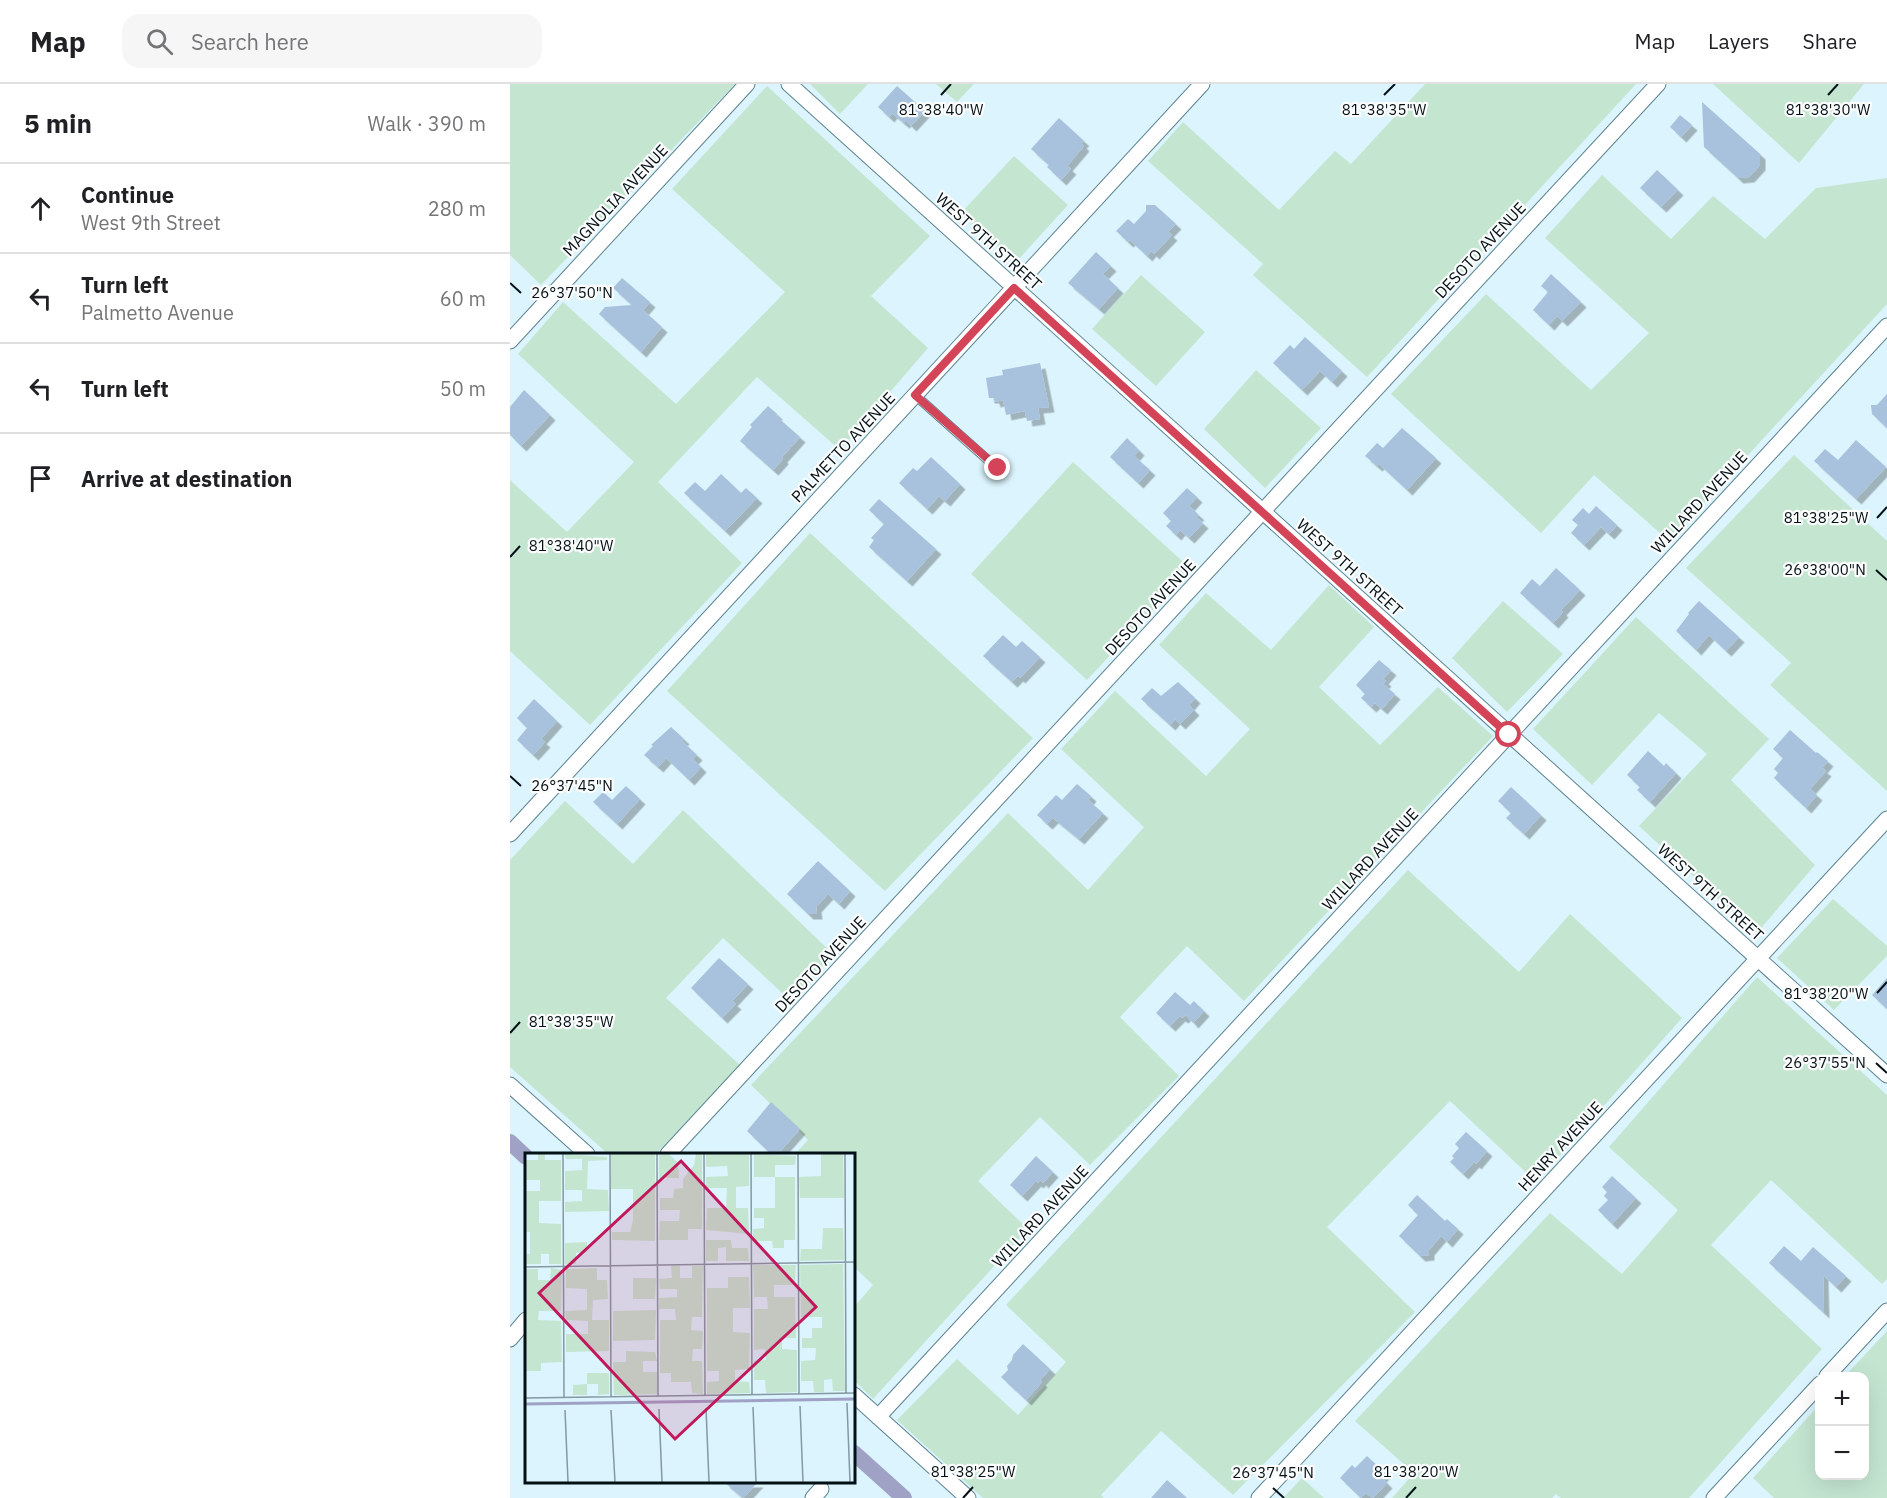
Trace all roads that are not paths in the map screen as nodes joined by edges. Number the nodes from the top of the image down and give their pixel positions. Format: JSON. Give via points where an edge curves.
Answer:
{"nodes":[{"id":1,"x":747,"y":84,"type":"edge"},
{"id":2,"x":789,"y":84,"type":"edge"},
{"id":3,"x":1202,"y":84,"type":"edge"},
{"id":4,"x":1658,"y":84,"type":"edge"},
{"id":5,"x":1014,"y":288,"type":"junction"},
{"id":6,"x":1887,"y":326,"type":"edge"},
{"id":7,"x":510,"y":341,"type":"edge"},
{"id":8,"x":915,"y":395,"type":"junction"},
{"id":9,"x":998,"y":468,"type":"dead end"},
{"id":10,"x":1263,"y":512,"type":"junction"},
{"id":11,"x":1509,"y":735,"type":"junction"},
{"id":12,"x":1887,"y":819,"type":"edge"},
{"id":13,"x":510,"y":834,"type":"edge"},
{"id":14,"x":1758,"y":959,"type":"junction"},
{"id":15,"x":1887,"y":1075,"type":"edge"},
{"id":16,"x":510,"y":1085,"type":"edge"},
{"id":17,"x":585,"y":1153,"type":"edge"},
{"id":18,"x":670,"y":1153,"type":"edge"},
{"id":19,"x":1887,"y":1311,"type":"edge"},
{"id":20,"x":525,"y":1321,"type":"edge"},
{"id":21,"x":510,"y":1339,"type":"edge"},
{"id":22,"x":1832,"y":1372,"type":"edge"},
{"id":23,"x":1815,"y":1389,"type":"edge"},
{"id":24,"x":855,"y":1396,"type":"edge"},
{"id":25,"x":878,"y":1417,"type":"junction"},
{"id":26,"x":968,"y":1498,"type":"edge"},
{"id":27,"x":1259,"y":1498,"type":"edge"},
{"id":28,"x":1714,"y":1498,"type":"edge"}],
"edges":[{"from":1,"to":7,"type":"street","name":"MAGNOLIA AVENUE"},
{"from":2,"to":5,"type":"street","name":"WEST 9TH STREET"},
{"from":3,"to":5,"type":"street","name":"PALMETTO AVENUE"},
{"from":4,"to":10,"type":"street","name":"DESOTO AVENUE"},
{"from":5,"to":8,"type":"street","name":"PALMETTO AVENUE"},
{"from":5,"to":10,"type":"street","name":"WEST 9TH STREET"},
{"from":6,"to":11,"type":"street","name":"WILLARD AVENUE"},
{"from":8,"to":9,"type":"lane"},
{"from":8,"to":13,"type":"street","name":"PALMETTO AVENUE"},
{"from":10,"to":11,"type":"street","name":"WEST 9TH STREET"},
{"from":10,"to":18,"type":"street","name":"DESOTO AVENUE"},
{"from":11,"to":14,"type":"street","name":"WEST 9TH STREET"},
{"from":11,"to":25,"type":"street","name":"WILLARD AVENUE"},
{"from":12,"to":14,"type":"street","name":"HENRY AVENUE"},
{"from":14,"to":15,"type":"street","name":"WEST 9TH STREET"},
{"from":14,"to":27,"type":"street","name":"HENRY AVENUE"},
{"from":16,"to":17,"type":"street"},
{"from":19,"to":22,"type":"street"},
{"from":20,"to":21,"type":"street"},
{"from":23,"to":28,"type":"street"},
{"from":24,"to":25,"type":"street"},
{"from":25,"to":26,"type":"street"}]}
